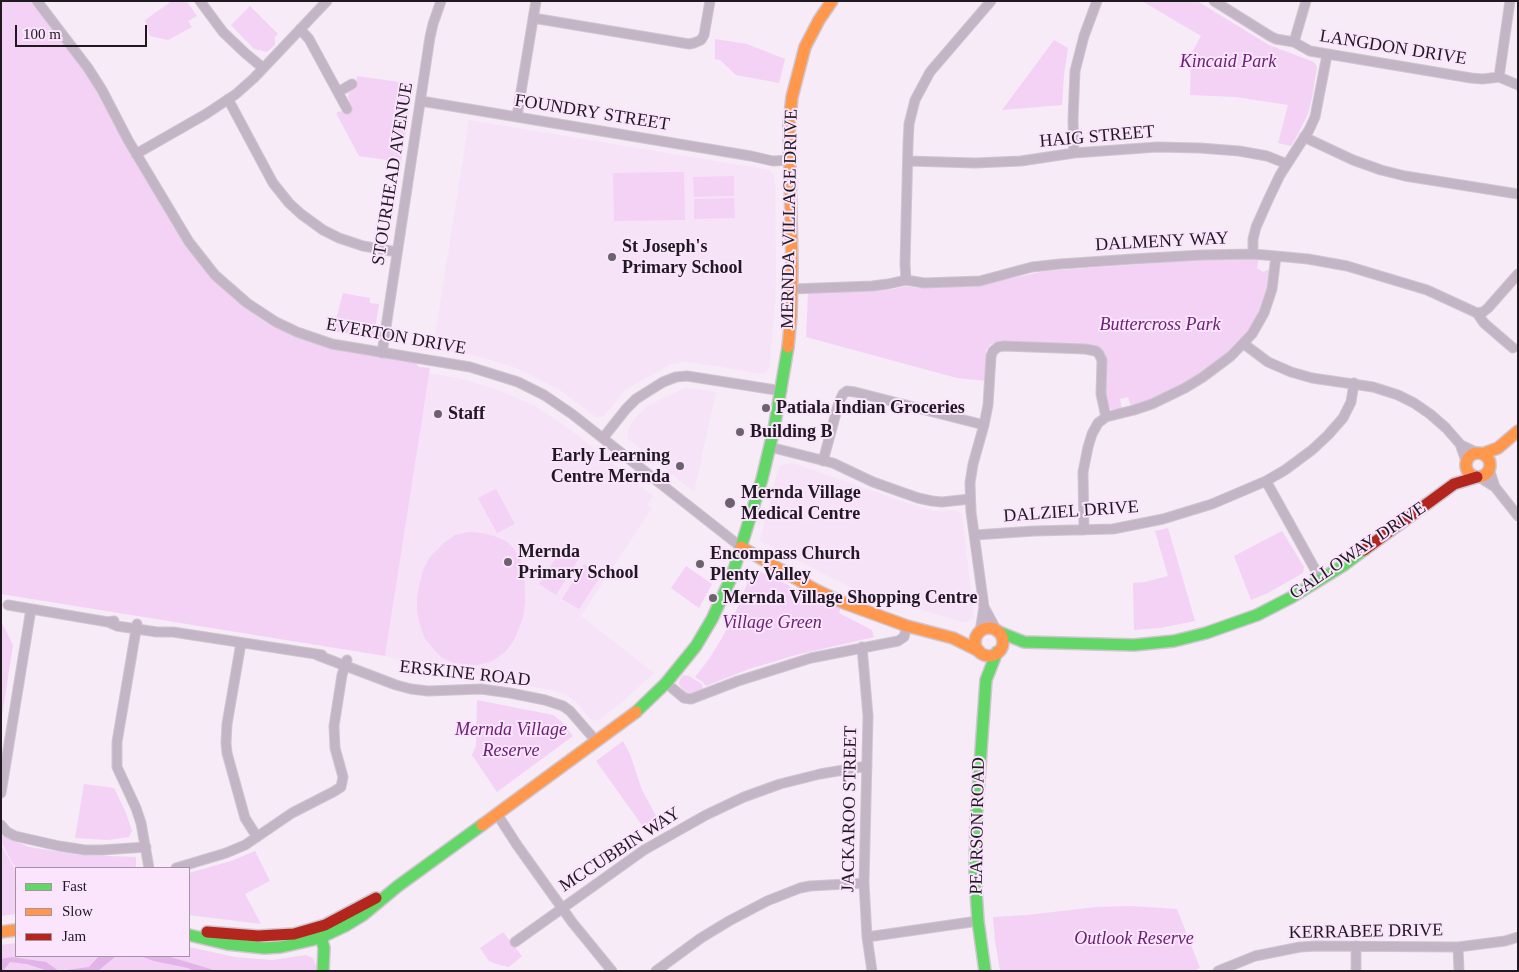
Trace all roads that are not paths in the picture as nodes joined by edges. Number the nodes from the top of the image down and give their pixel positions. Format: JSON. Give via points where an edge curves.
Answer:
{"nodes":[{"id":1,"x":37,"y":1,"type":"edge"},
{"id":2,"x":200,"y":1,"type":"edge"},
{"id":3,"x":328,"y":1,"type":"edge"},
{"id":4,"x":441,"y":1,"type":"edge"},
{"id":5,"x":536,"y":1,"type":"edge"},
{"id":6,"x":710,"y":1,"type":"edge"},
{"id":7,"x":832,"y":1,"type":"edge"},
{"id":8,"x":991,"y":1,"type":"edge"},
{"id":9,"x":1214,"y":1,"type":"edge"},
{"id":10,"x":1306,"y":1,"type":"edge"},
{"id":11,"x":1510,"y":1,"type":"edge"},
{"id":12,"x":1094,"y":2,"type":"edge"},
{"id":13,"x":533,"y":18,"type":"junction"},
{"id":14,"x":300,"y":29,"type":"junction"},
{"id":15,"x":1294,"y":42,"type":"junction"},
{"id":16,"x":1327,"y":55,"type":"junction"},
{"id":17,"x":263,"y":68,"type":"junction"},
{"id":18,"x":1499,"y":77,"type":"junction"},
{"id":19,"x":352,"y":84,"type":"dead end"},
{"id":20,"x":1518,"y":85,"type":"edge"},
{"id":21,"x":338,"y":92,"type":"junction"},
{"id":22,"x":228,"y":99,"type":"junction"},
{"id":23,"x":421,"y":101,"type":"junction"},
{"id":24,"x":347,"y":109,"type":"dead end"},
{"id":25,"x":517,"y":116,"type":"junction"},
{"id":26,"x":1304,"y":137,"type":"junction"},
{"id":27,"x":1074,"y":153,"type":"junction"},
{"id":28,"x":136,"y":154,"type":"junction"},
{"id":29,"x":790,"y":158,"type":"junction"},
{"id":30,"x":908,"y":161,"type":"junction"},
{"id":31,"x":1288,"y":164,"type":"junction"},
{"id":32,"x":1518,"y":194,"type":"edge"},
{"id":33,"x":397,"y":252,"type":"junction"},
{"id":34,"x":1253,"y":254,"type":"junction"},
{"id":35,"x":1276,"y":256,"type":"junction"},
{"id":36,"x":1518,"y":274,"type":"edge"},
{"id":37,"x":906,"y":280,"type":"junction"},
{"id":38,"x":792,"y":289,"type":"junction"},
{"id":39,"x":1477,"y":313,"type":"junction"},
{"id":40,"x":1244,"y":344,"type":"junction"},
{"id":41,"x":1513,"y":348,"type":"dead end"},
{"id":42,"x":382,"y":353,"type":"junction"},
{"id":43,"x":1354,"y":383,"type":"junction"},
{"id":44,"x":782,"y":391,"type":"junction"},
{"id":45,"x":1106,"y":417,"type":"junction"},
{"id":46,"x":984,"y":426,"type":"junction"},
{"id":47,"x":1518,"y":431,"type":"edge"},
{"id":48,"x":603,"y":438,"type":"junction"},
{"id":49,"x":1460,"y":444,"type":"junction"},
{"id":50,"x":770,"y":447,"type":"junction"},
{"id":51,"x":1498,"y":448,"type":"junction"},
{"id":52,"x":1481,"y":454,"type":"junction"},
{"id":53,"x":823,"y":461,"type":"junction"},
{"id":54,"x":1466,"y":463,"type":"junction"},
{"id":55,"x":1484,"y":472,"type":"junction"},
{"id":56,"x":1266,"y":481,"type":"junction"},
{"id":57,"x":1454,"y":484,"type":"junction"},
{"id":58,"x":970,"y":499,"type":"junction"},
{"id":59,"x":1518,"y":516,"type":"edge"},
{"id":60,"x":1084,"y":530,"type":"junction"},
{"id":61,"x":975,"y":535,"type":"junction"},
{"id":62,"x":741,"y":547,"type":"junction"},
{"id":63,"x":1321,"y":580,"type":"junction"},
{"id":64,"x":8,"y":605,"type":"dead end"},
{"id":65,"x":984,"y":607,"type":"junction"},
{"id":66,"x":31,"y":609,"type":"junction"},
{"id":67,"x":136,"y":626,"type":"junction"},
{"id":68,"x":907,"y":626,"type":"junction"},
{"id":69,"x":980,"y":631,"type":"junction"},
{"id":70,"x":998,"y":631,"type":"junction"},
{"id":71,"x":953,"y":638,"type":"junction"},
{"id":72,"x":1024,"y":642,"type":"junction"},
{"id":73,"x":241,"y":643,"type":"junction"},
{"id":74,"x":862,"y":647,"type":"junction"},
{"id":75,"x":980,"y":652,"type":"junction"},
{"id":76,"x":998,"y":652,"type":"junction"},
{"id":77,"x":346,"y":663,"type":"junction"},
{"id":78,"x":986,"y":680,"type":"junction"},
{"id":79,"x":666,"y":683,"type":"junction"},
{"id":80,"x":593,"y":743,"type":"junction"},
{"id":81,"x":867,"y":766,"type":"junction"},
{"id":82,"x":1,"y":792,"type":"edge"},
{"id":83,"x":495,"y":815,"type":"junction"},
{"id":84,"x":1,"y":825,"type":"edge"},
{"id":85,"x":257,"y":836,"type":"junction"},
{"id":86,"x":146,"y":847,"type":"junction"},
{"id":87,"x":144,"y":867,"type":"edge"},
{"id":88,"x":149,"y":867,"type":"edge"},
{"id":89,"x":179,"y":867,"type":"edge"},
{"id":90,"x":864,"y":883,"type":"junction"},
{"id":91,"x":562,"y":908,"type":"junction"},
{"id":92,"x":978,"y":921,"type":"junction"},
{"id":93,"x":15,"y":930,"type":"edge"},
{"id":94,"x":190,"y":931,"type":"edge"},
{"id":95,"x":1,"y":932,"type":"edge"},
{"id":96,"x":190,"y":935,"type":"edge"},
{"id":97,"x":315,"y":935,"type":"junction"},
{"id":98,"x":867,"y":937,"type":"junction"},
{"id":99,"x":1518,"y":937,"type":"edge"},
{"id":100,"x":515,"y":942,"type":"dead end"},
{"id":101,"x":1356,"y":946,"type":"junction"},
{"id":102,"x":1458,"y":947,"type":"junction"},
{"id":103,"x":1231,"y":968,"type":"edge"},
{"id":104,"x":322,"y":971,"type":"edge"},
{"id":105,"x":612,"y":971,"type":"edge"},
{"id":106,"x":656,"y":971,"type":"edge"},
{"id":107,"x":872,"y":971,"type":"edge"},
{"id":108,"x":985,"y":971,"type":"edge"},
{"id":109,"x":1218,"y":971,"type":"edge"},
{"id":110,"x":1356,"y":971,"type":"edge"},
{"id":111,"x":1459,"y":971,"type":"edge"}],
"edges":[{"from":1,"to":28,"type":"street","name":"EVERTON DRIVE","via":[[88,68]]},
{"from":2,"to":17,"type":"street","via":[[223,32]]},
{"from":3,"to":14,"type":"street"},
{"from":4,"to":23,"type":"street","name":"STOURHEAD AVENUE","via":[[433,24]]},
{"from":5,"to":13,"type":"street"},
{"from":6,"to":13,"type":"street","via":[[704,36],[689,44]]},
{"from":7,"to":29,"type":"street","name":"MERNDA VILLAGE DRIVE","via":[[812,33],[796,78],[789,124]]},
{"from":8,"to":30,"type":"street","via":[[930,72],[915,100],[909,124]]},
{"from":9,"to":15,"type":"street","name":"LANGDON DRIVE","via":[[1270,36]]},
{"from":10,"to":15,"type":"street"},
{"from":11,"to":18,"type":"street"},
{"from":12,"to":27,"type":"street","via":[[1075,71]]},
{"from":13,"to":25,"type":"street"},
{"from":14,"to":17,"type":"street"},
{"from":14,"to":21,"type":"street","via":[[309,39]]},
{"from":15,"to":16,"type":"street","name":"LANGDON DRIVE","via":[[1310,51]]},
{"from":16,"to":18,"type":"street","name":"LANGDON DRIVE","via":[[1471,78]]},
{"from":16,"to":26,"type":"street","via":[[1315,117]]},
{"from":17,"to":22,"type":"street"},
{"from":18,"to":20,"type":"street","name":"LANGDON DRIVE"},
{"from":19,"to":21,"type":"street"},
{"from":21,"to":24,"type":"street"},
{"from":22,"to":28,"type":"street"},
{"from":22,"to":33,"type":"street","via":[[273,183],[301,214],[339,238]]},
{"from":23,"to":25,"type":"street","name":"FOUNDRY STREET"},
{"from":23,"to":33,"type":"street","name":"STOURHEAD AVENUE"},
{"from":25,"to":29,"type":"street","name":"FOUNDRY STREET","via":[[773,161]]},
{"from":26,"to":31,"type":"street"},
{"from":26,"to":32,"type":"street","via":[[1381,170]]},
{"from":27,"to":30,"type":"street","name":"HAIG STREET","via":[[1021,161]]},
{"from":27,"to":31,"type":"street","name":"HAIG STREET","via":[[1157,147],[1200,148],[1258,154]]},
{"from":28,"to":42,"type":"street","name":"EVERTON DRIVE","via":[[188,242],[215,276],[247,303],[276,322],[316,339]]},
{"from":29,"to":38,"type":"street","name":"MERNDA VILLAGE DRIVE"},
{"from":30,"to":37,"type":"street"},
{"from":31,"to":34,"type":"street","via":[[1256,227]]},
{"from":33,"to":42,"type":"street","name":"STOURHEAD AVENUE"},
{"from":34,"to":35,"type":"street","name":"DALMENY WAY"},
{"from":34,"to":37,"type":"street","name":"DALMENY WAY","via":[[1060,264],[972,282]]},
{"from":35,"to":39,"type":"street","name":"DALMENY WAY","via":[[1347,266],[1387,277],[1427,290]]},
{"from":35,"to":40,"type":"street","via":[[1269,300]]},
{"from":36,"to":39,"type":"street","via":[[1488,308]]},
{"from":37,"to":38,"type":"street","name":"DALMENY WAY","via":[[872,286]]},
{"from":38,"to":44,"type":"street","name":"MERNDA VILLAGE DRIVE"},
{"from":39,"to":41,"type":"street","name":"DALMENY WAY"},
{"from":40,"to":43,"type":"street","via":[[1268,362],[1291,372]]},
{"from":40,"to":45,"type":"street","via":[[1217,368],[1185,388],[1152,404]]},
{"from":42,"to":48,"type":"street","name":"EVERTON DRIVE","via":[[470,367],[518,382],[556,403]]},
{"from":43,"to":49,"type":"street","via":[[1384,390],[1414,403],[1446,428]]},
{"from":43,"to":56,"type":"street","name":"DALZIEL DRIVE","via":[[1348,409],[1336,427],[1305,456]]},
{"from":44,"to":48,"type":"street","via":[[676,377],[636,399]]},
{"from":44,"to":50,"type":"street","name":"MERNDA VILLAGE DRIVE"},
{"from":45,"to":46,"type":"street","via":[[1101,394],[1102,360],[1096,351],[1004,346],[995,349],[991,356]]},
{"from":45,"to":60,"type":"street","via":[[1094,428],[1084,462]]},
{"from":46,"to":53,"type":"street","via":[[847,391],[839,402]]},
{"from":46,"to":58,"type":"street","via":[[973,464]]},
{"from":47,"to":51,"type":"street"},
{"from":48,"to":62,"type":"street","name":"EVERTON DRIVE"},
{"from":49,"to":52,"type":"street"},
{"from":49,"to":54,"type":"street"},
{"from":50,"to":53,"type":"street"},
{"from":50,"to":62,"type":"street","name":"MERNDA VILLAGE DRIVE"},
{"from":51,"to":52,"type":"street"},
{"from":51,"to":55,"type":"street"},
{"from":52,"to":54,"type":"street","via":[[1472,455]]},
{"from":52,"to":55,"type":"street","via":[[1488,459]]},
{"from":53,"to":58,"type":"street","via":[[918,498],[942,502]]},
{"from":54,"to":55,"type":"street","via":[[1468,472],[1473,476]]},
{"from":54,"to":57,"type":"street","name":"GALLOWAY DRIVE"},
{"from":55,"to":57,"type":"street","name":"GALLOWAY DRIVE"},
{"from":55,"to":59,"type":"street"},
{"from":56,"to":60,"type":"street","name":"DALZIEL DRIVE","via":[[1212,504],[1171,516],[1113,529]]},
{"from":56,"to":63,"type":"street"},
{"from":57,"to":63,"type":"street","name":"GALLOWAY DRIVE"},
{"from":58,"to":61,"type":"street"},
{"from":60,"to":61,"type":"street","name":"DALZIEL DRIVE"},
{"from":61,"to":65,"type":"street"},
{"from":62,"to":68,"type":"street","via":[[816,590]]},
{"from":62,"to":79,"type":"street","name":"MERNDA VILLAGE DRIVE","via":[[726,592],[712,619]]},
{"from":63,"to":72,"type":"street","name":"GALLOWAY DRIVE","via":[[1257,615],[1187,639],[1134,645]]},
{"from":64,"to":66,"type":"street","name":"ERSKINE ROAD"},
{"from":65,"to":69,"type":"street"},
{"from":65,"to":70,"type":"street"},
{"from":66,"to":67,"type":"street","name":"ERSKINE ROAD"},
{"from":66,"to":82,"type":"street"},
{"from":67,"to":73,"type":"street","name":"ERSKINE ROAD","via":[[158,627]]},
{"from":67,"to":86,"type":"street","via":[[116,755],[118,768],[141,823]]},
{"from":68,"to":71,"type":"street"},
{"from":68,"to":74,"type":"street","via":[[904,637],[898,641]]},
{"from":69,"to":70,"type":"street","via":[[989,628]]},
{"from":69,"to":71,"type":"street"},
{"from":69,"to":75,"type":"street","via":[[975,639]]},
{"from":70,"to":72,"type":"street","name":"GALLOWAY DRIVE"},
{"from":70,"to":76,"type":"street","via":[[1002,639]]},
{"from":71,"to":75,"type":"street"},
{"from":72,"to":76,"type":"street","name":"GALLOWAY DRIVE"},
{"from":73,"to":77,"type":"street","name":"ERSKINE ROAD","via":[[327,655]]},
{"from":73,"to":85,"type":"street","via":[[226,743],[246,818]]},
{"from":74,"to":79,"type":"street","via":[[763,672],[691,699],[684,698]]},
{"from":74,"to":81,"type":"street","name":"JACKAROO STREET","via":[[868,716]]},
{"from":75,"to":76,"type":"street","via":[[989,655]]},
{"from":75,"to":78,"type":"street","name":"PEARSON ROAD"},
{"from":76,"to":78,"type":"street","name":"PEARSON ROAD"},
{"from":77,"to":80,"type":"street","name":"ERSKINE ROAD","via":[[411,689],[481,689],[545,700],[570,711]]},
{"from":77,"to":85,"type":"street","via":[[334,734],[342,783],[338,789],[292,812]]},
{"from":78,"to":92,"type":"street","name":"PEARSON ROAD","via":[[976,822]]},
{"from":79,"to":80,"type":"street","name":"MERNDA VILLAGE DRIVE","via":[[645,704]]},
{"from":80,"to":83,"type":"street","name":"MERNDA VILLAGE DRIVE"},
{"from":81,"to":90,"type":"street","name":"JACKAROO STREET"},
{"from":81,"to":91,"type":"street","name":"MCCUBBIN WAY","via":[[798,779],[726,805],[644,850]]},
{"from":83,"to":91,"type":"street","via":[[501,828]]},
{"from":83,"to":97,"type":"street","name":"MERNDA VILLAGE DRIVE","via":[[364,915],[345,926]]},
{"from":84,"to":86,"type":"street","via":[[15,836],[59,846],[94,850]]},
{"from":85,"to":89,"type":"street","via":[[226,853]]},
{"from":86,"to":87,"type":"street"},
{"from":86,"to":88,"type":"street"},
{"from":90,"to":98,"type":"street","name":"JACKAROO STREET"},
{"from":90,"to":106,"type":"street","via":[[810,886],[767,901],[701,938]]},
{"from":91,"to":100,"type":"street","name":"MCCUBBIN WAY"},
{"from":91,"to":105,"type":"street"},
{"from":92,"to":98,"type":"street"},
{"from":92,"to":108,"type":"street","name":"PEARSON ROAD"},
{"from":93,"to":95,"type":"street"},
{"from":94,"to":97,"type":"street","name":"MERNDA VILLAGE DRIVE"},
{"from":96,"to":97,"type":"street","name":"MERNDA VILLAGE DRIVE","via":[[264,948],[281,947]]},
{"from":97,"to":104,"type":"street","via":[[324,948]]},
{"from":98,"to":107,"type":"street","name":"JACKAROO STREET"},
{"from":99,"to":102,"type":"street","name":"KERRABEE DRIVE"},
{"from":101,"to":102,"type":"street","name":"KERRABEE DRIVE"},
{"from":101,"to":103,"type":"street","name":"KERRABEE DRIVE","via":[[1282,950],[1255,956]]},
{"from":101,"to":110,"type":"street"},
{"from":102,"to":111,"type":"street"},
{"from":103,"to":109,"type":"street","name":"KERRABEE DRIVE"}]}
